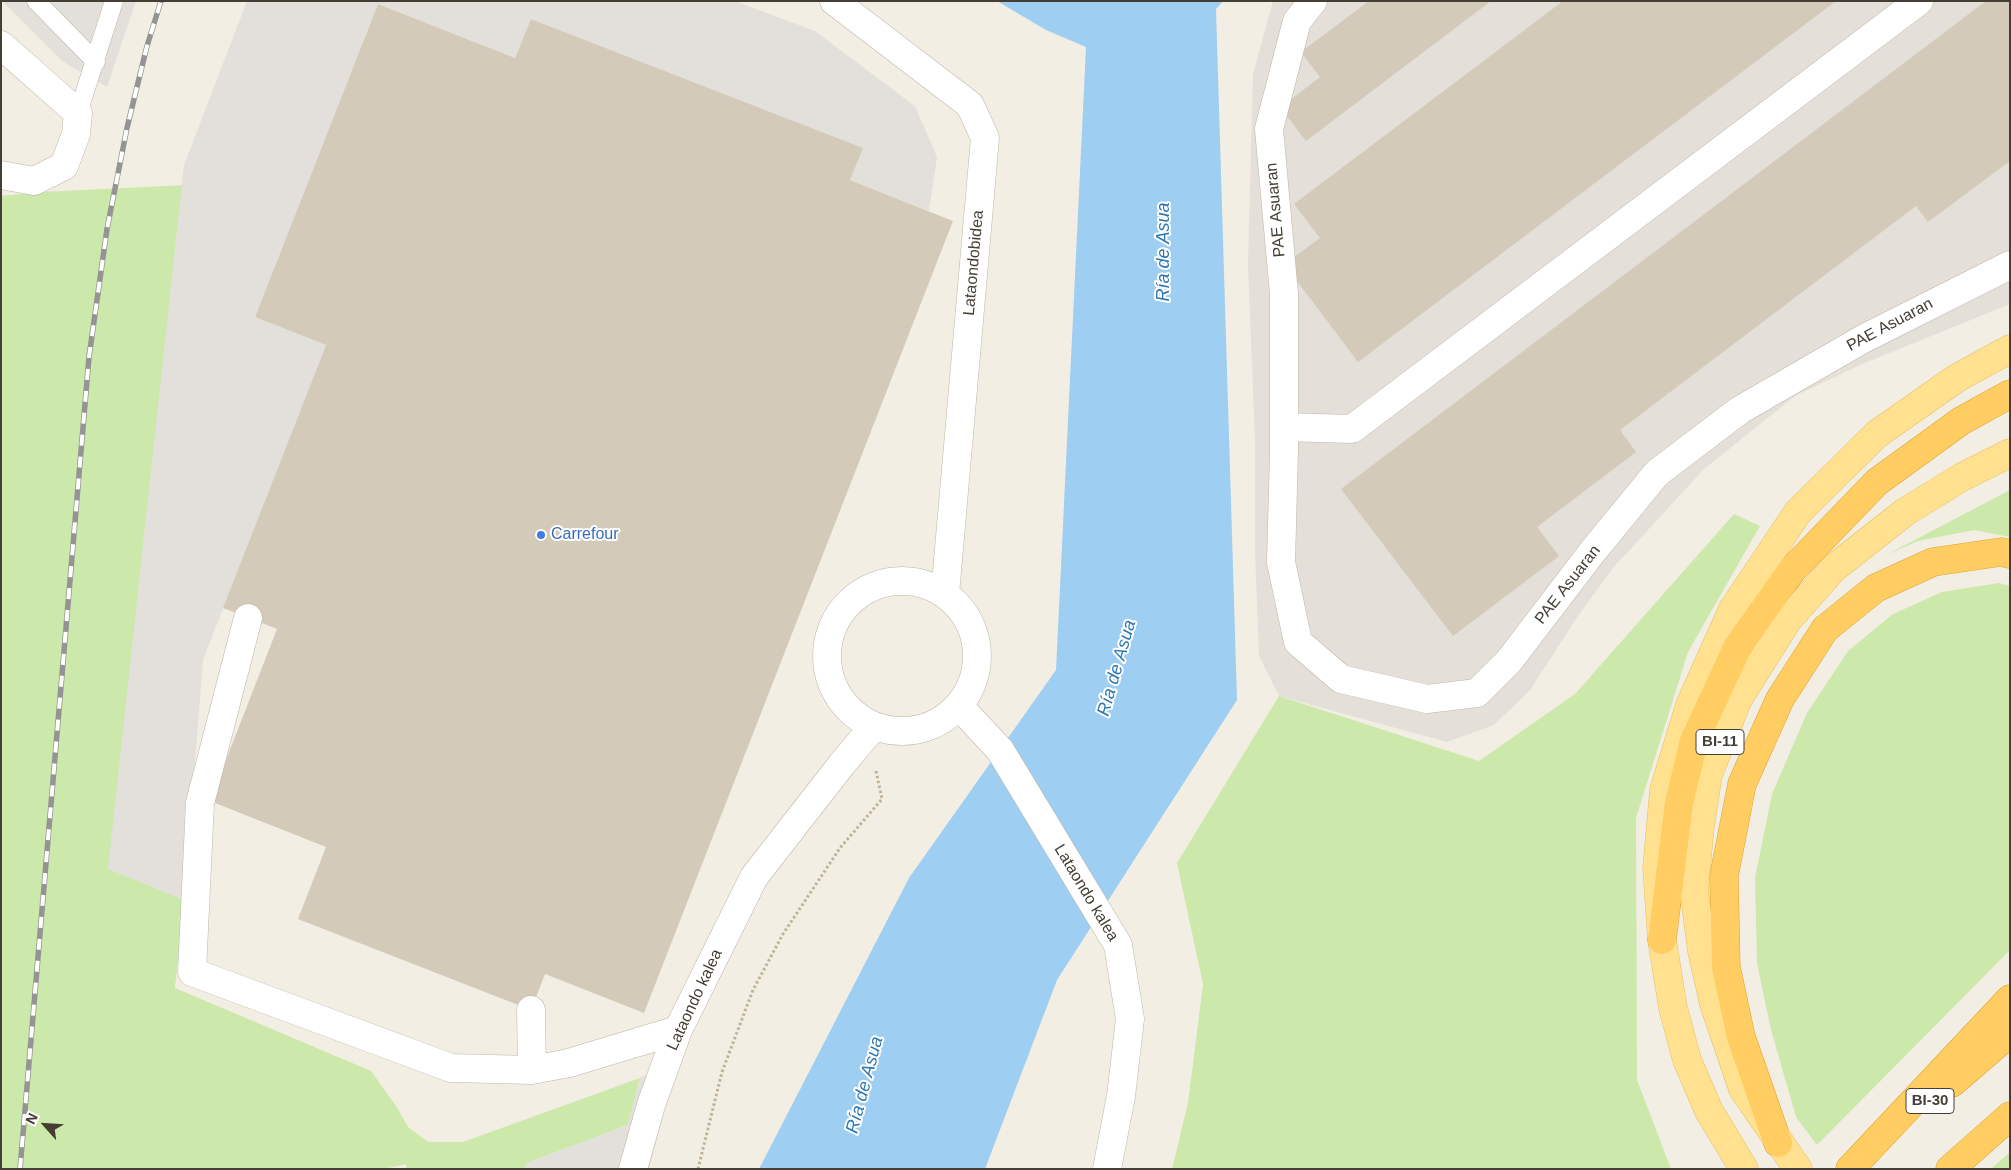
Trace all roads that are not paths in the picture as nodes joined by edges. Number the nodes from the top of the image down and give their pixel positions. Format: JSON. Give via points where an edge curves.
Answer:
{"nodes":[{"id":1,"x":36,"y":1,"type":"edge"},
{"id":2,"x":114,"y":1,"type":"edge"},
{"id":3,"x":834,"y":1,"type":"edge"},
{"id":4,"x":1313,"y":1,"type":"edge"},
{"id":5,"x":1920,"y":1,"type":"edge"},
{"id":6,"x":1,"y":45,"type":"edge"},
{"id":7,"x":96,"y":62,"type":"junction"},
{"id":8,"x":78,"y":113,"type":"junction"},
{"id":9,"x":1,"y":175,"type":"edge"},
{"id":10,"x":2010,"y":265,"type":"edge"},
{"id":11,"x":2010,"y":349,"type":"edge"},
{"id":12,"x":2010,"y":394,"type":"edge"},
{"id":13,"x":1284,"y":427,"type":"junction"},
{"id":14,"x":2010,"y":453,"type":"edge"},
{"id":15,"x":2010,"y":554,"type":"edge"},
{"id":16,"x":945,"y":594,"type":"junction"},
{"id":17,"x":248,"y":618,"type":"dead end"},
{"id":18,"x":959,"y":706,"type":"junction"},
{"id":19,"x":874,"y":726,"type":"junction"},
{"id":20,"x":1662,"y":940,"type":"junction"},
{"id":21,"x":2010,"y":999,"type":"edge"},
{"id":22,"x":531,"y":1010,"type":"dead end"},
{"id":23,"x":678,"y":1030,"type":"junction"},
{"id":24,"x":2010,"y":1033,"type":"edge"},
{"id":25,"x":532,"y":1070,"type":"junction"},
{"id":26,"x":2010,"y":1116,"type":"edge"},
{"id":27,"x":1778,"y":1143,"type":"junction"},
{"id":28,"x":633,"y":1169,"type":"edge"},
{"id":29,"x":1106,"y":1169,"type":"edge"},
{"id":30,"x":1744,"y":1169,"type":"edge"},
{"id":31,"x":1798,"y":1169,"type":"edge"},
{"id":32,"x":1850,"y":1169,"type":"edge"},
{"id":33,"x":1950,"y":1169,"type":"edge"}],
"edges":[{"from":1,"to":7,"type":"lane"},
{"from":2,"to":7,"type":"lane"},
{"from":3,"to":16,"type":"street","name":"Lataondobidea","via":[[970,104],[985,138]]},
{"from":4,"to":13,"type":"street","name":"PAE Asuaran","via":[[1297,21],[1269,130],[1284,294]]},
{"from":5,"to":13,"type":"street","via":[[1352,430]]},
{"from":6,"to":8,"type":"street"},
{"from":7,"to":8,"type":"lane"},
{"from":8,"to":9,"type":"street","via":[[76,134],[64,166],[34,181]]},
{"from":10,"to":13,"type":"street","name":"PAE Asuaran","via":[[1862,339],[1740,410],[1657,474],[1509,661],[1477,693],[1428,699],[1341,679],[1298,642],[1280,562]]},
{"from":11,"to":20,"type":"main road","number":"BI-11","via":[[1957,378],[1877,434],[1798,512],[1733,609],[1690,705],[1664,790],[1657,868]]},
{"from":12,"to":20,"type":"highway","via":[[1961,421],[1877,482],[1792,570],[1738,646],[1694,741],[1679,803]]},
{"from":14,"to":27,"type":"main road","number":"BI-11","via":[[1962,477],[1905,512],[1834,568],[1787,621],[1743,691],[1708,775],[1694,890],[1702,951],[1714,1004],[1743,1089]]},
{"from":15,"to":27,"type":"highway","via":[[2001,552],[1933,562],[1876,588],[1825,629],[1780,699],[1742,784],[1724,876],[1726,967],[1741,1037]]},
{"from":16,"to":18,"type":"street","via":[[963,612],[974,634],[977,660],[972,684]]},
{"from":16,"to":19,"type":"street","via":[[926,584],[904,581],[883,584],[863,592],[846,606],[833,626],[827,649],[829,673],[838,695],[853,713]]},
{"from":17,"to":25,"type":"street","via":[[200,803],[192,972],[451,1068]]},
{"from":18,"to":19,"type":"street","via":[[941,720],[920,729],[896,731]]},
{"from":18,"to":29,"type":"street","name":"Lataondo kalea","via":[[1000,750],[1118,945],[1130,1019],[1121,1096]]},
{"from":19,"to":23,"type":"street","name":"Lataondo kalea","via":[[754,878]]},
{"from":20,"to":30,"type":"main road","number":"BI-11","via":[[1673,1008],[1687,1060],[1709,1112]]},
{"from":21,"to":32,"type":"highway"},
{"from":22,"to":25,"type":"street"},
{"from":23,"to":25,"type":"street","via":[[569,1063]]},
{"from":23,"to":28,"type":"street","name":"Lataondo kalea"},
{"from":24,"to":32,"type":"highway","number":"BI-30"},
{"from":26,"to":33,"type":"highway"},
{"from":27,"to":31,"type":"main road","number":"BI-11"}]}
